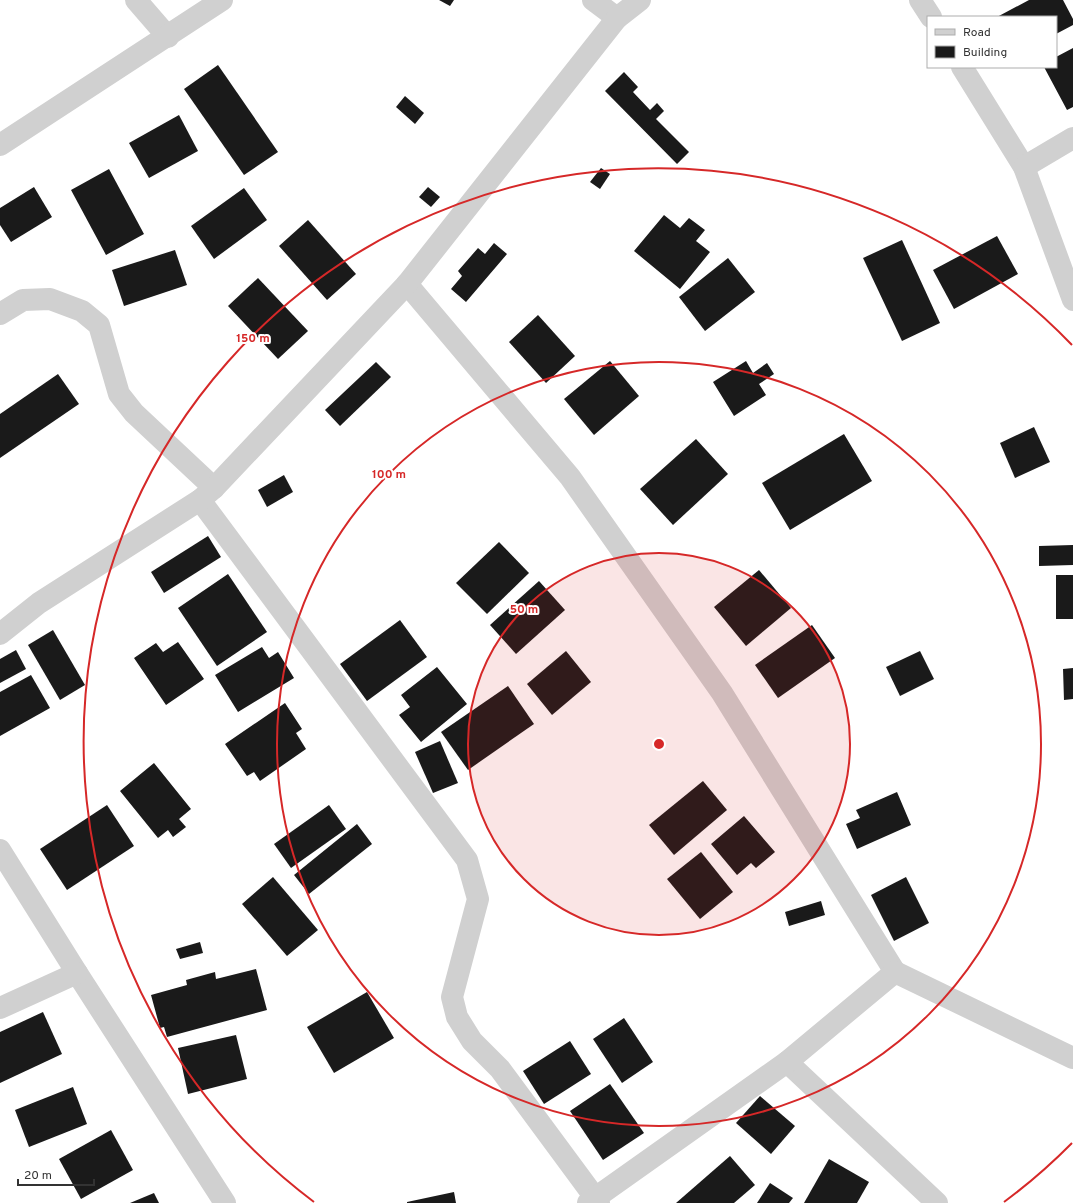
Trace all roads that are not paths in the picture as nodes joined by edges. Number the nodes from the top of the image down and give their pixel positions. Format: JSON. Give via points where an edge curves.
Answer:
{"nodes":[{"id":1,"x":136,"y":0,"type":"edge"},
{"id":2,"x":222,"y":0,"type":"edge"},
{"id":3,"x":593,"y":0,"type":"edge"},
{"id":4,"x":640,"y":0,"type":"edge"},
{"id":5,"x":920,"y":0,"type":"edge"},
{"id":6,"x":930,"y":16,"type":"edge"},
{"id":7,"x":617,"y":18,"type":"junction"},
{"id":8,"x":168,"y":37,"type":"junction"},
{"id":9,"x":963,"y":68,"type":"edge"},
{"id":10,"x":1073,"y":138,"type":"edge"},
{"id":11,"x":0,"y":145,"type":"edge"},
{"id":12,"x":1024,"y":167,"type":"junction"},
{"id":13,"x":407,"y":284,"type":"junction"},
{"id":14,"x":1073,"y":300,"type":"edge"},
{"id":15,"x":0,"y":314,"type":"edge"},
{"id":16,"x":207,"y":494,"type":"junction"},
{"id":17,"x":0,"y":634,"type":"edge"},
{"id":18,"x":0,"y":850,"type":"edge"},
{"id":19,"x":895,"y":972,"type":"junction"},
{"id":20,"x":77,"y":973,"type":"junction"},
{"id":21,"x":0,"y":1008,"type":"edge"},
{"id":22,"x":1073,"y":1058,"type":"edge"},
{"id":23,"x":787,"y":1062,"type":"junction"},
{"id":24,"x":594,"y":1201,"type":"edge"},
{"id":25,"x":225,"y":1203,"type":"edge"},
{"id":26,"x":937,"y":1203,"type":"edge"}],
"edges":[{"from":1,"to":8,"type":"street"},
{"from":2,"to":8,"type":"street"},
{"from":3,"to":7,"type":"street"},
{"from":4,"to":7,"type":"street"},
{"from":5,"to":6,"type":"street"},
{"from":7,"to":13,"type":"street"},
{"from":8,"to":11,"type":"street"},
{"from":9,"to":12,"type":"street"},
{"from":10,"to":12,"type":"street"},
{"from":12,"to":14,"type":"street"},
{"from":13,"to":16,"type":"street"},
{"from":13,"to":19,"type":"street","via":[[570,477],[722,694]]},
{"from":15,"to":16,"type":"street","via":[[23,300],[50,299],[82,311],[99,325],[119,394]]},
{"from":16,"to":17,"type":"street","via":[[39,603]]},
{"from":16,"to":24,"type":"street","via":[[467,860],[478,899],[452,997],[457,1017],[472,1041],[500,1069]]},
{"from":18,"to":20,"type":"street"},
{"from":19,"to":22,"type":"street"},
{"from":19,"to":23,"type":"street"},
{"from":20,"to":21,"type":"street"},
{"from":20,"to":25,"type":"street"},
{"from":23,"to":24,"type":"street"},
{"from":23,"to":26,"type":"street"}]}
